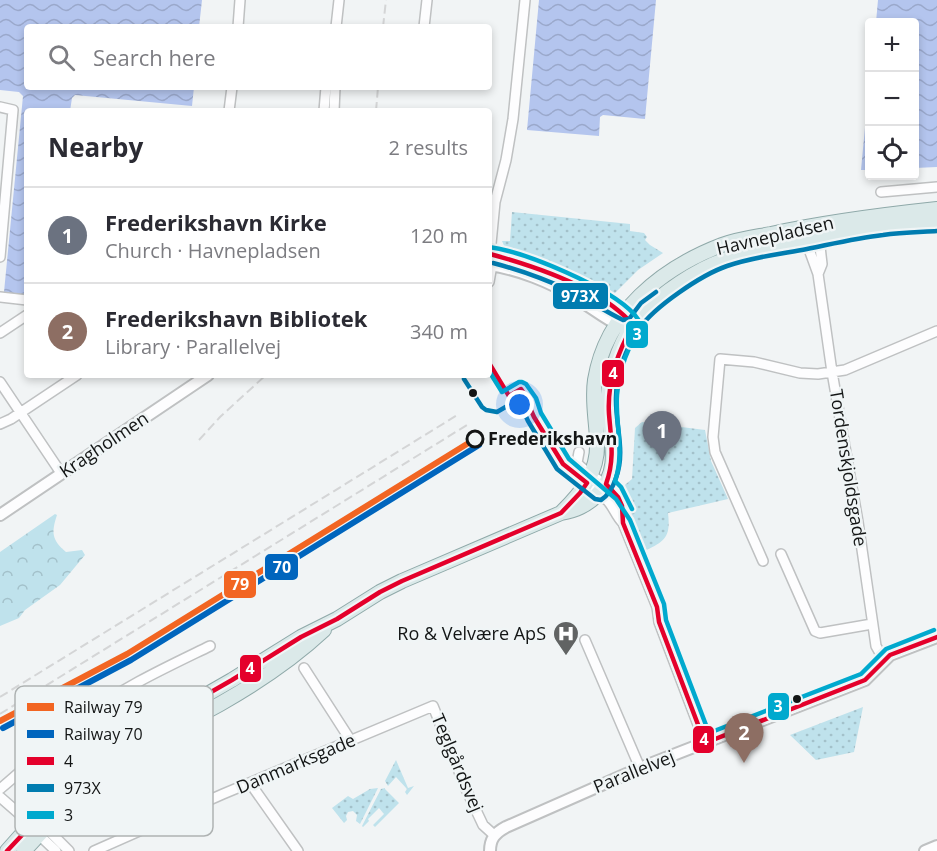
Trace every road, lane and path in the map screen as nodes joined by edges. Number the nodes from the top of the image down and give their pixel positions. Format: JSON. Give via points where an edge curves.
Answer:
{"nodes":[{"id":1,"x":240,"y":0,"type":"edge"},
{"id":2,"x":339,"y":0,"type":"edge"},
{"id":3,"x":427,"y":0,"type":"edge"},
{"id":4,"x":525,"y":0,"type":"edge"},
{"id":5,"x":238,"y":24,"type":"edge"},
{"id":6,"x":336,"y":24,"type":"edge"},
{"id":7,"x":424,"y":24,"type":"edge"},
{"id":8,"x":232,"y":90,"type":"edge"},
{"id":9,"x":326,"y":90,"type":"edge"},
{"id":10,"x":336,"y":90,"type":"edge"},
{"id":11,"x":0,"y":107,"type":"edge"},
{"id":12,"x":229,"y":108,"type":"edge"},
{"id":13,"x":324,"y":108,"type":"edge"},
{"id":14,"x":334,"y":108,"type":"edge"},
{"id":15,"x":937,"y":187,"type":"edge"},
{"id":16,"x":881,"y":192,"type":"dead end"},
{"id":17,"x":937,"y":209,"type":"edge"},
{"id":18,"x":937,"y":223,"type":"edge"},
{"id":19,"x":810,"y":226,"type":"junction"},
{"id":20,"x":492,"y":236,"type":"edge"},
{"id":21,"x":812,"y":240,"type":"junction"},
{"id":22,"x":0,"y":257,"type":"edge"},
{"id":23,"x":492,"y":260,"type":"edge"},
{"id":24,"x":818,"y":274,"type":"junction"},
{"id":25,"x":0,"y":297,"type":"edge"},
{"id":26,"x":24,"y":300,"type":"edge"},
{"id":27,"x":24,"y":317,"type":"edge"},
{"id":28,"x":620,"y":318,"type":"junction"},
{"id":29,"x":631,"y":328,"type":"junction"},
{"id":30,"x":937,"y":331,"type":"edge"},
{"id":31,"x":0,"y":333,"type":"edge"},
{"id":32,"x":832,"y":372,"type":"junction"},
{"id":33,"x":73,"y":378,"type":"edge"},
{"id":34,"x":203,"y":378,"type":"edge"},
{"id":35,"x":0,"y":382,"type":"edge"},
{"id":36,"x":529,"y":401,"type":"dead end"},
{"id":37,"x":21,"y":413,"type":"junction"},
{"id":38,"x":0,"y":424,"type":"edge"},
{"id":39,"x":579,"y":452,"type":"dead end"},
{"id":40,"x":61,"y":473,"type":"junction"},
{"id":41,"x":589,"y":478,"type":"junction"},
{"id":42,"x":603,"y":488,"type":"junction"},
{"id":43,"x":561,"y":513,"type":"junction"},
{"id":44,"x":0,"y":515,"type":"edge"},
{"id":45,"x":781,"y":554,"type":"dead end"},
{"id":46,"x":763,"y":561,"type":"dead end"},
{"id":47,"x":873,"y":624,"type":"junction"},
{"id":48,"x":937,"y":637,"type":"edge"},
{"id":49,"x":585,"y":640,"type":"dead end"},
{"id":50,"x":210,"y":646,"type":"dead end"},
{"id":51,"x":884,"y":660,"type":"junction"},
{"id":52,"x":304,"y":668,"type":"dead end"},
{"id":53,"x":131,"y":686,"type":"edge"},
{"id":54,"x":213,"y":691,"type":"edge"},
{"id":55,"x":433,"y":706,"type":"joint"},
{"id":56,"x":351,"y":741,"type":"junction"},
{"id":57,"x":705,"y":742,"type":"junction"},
{"id":58,"x":640,"y":768,"type":"junction"},
{"id":59,"x":15,"y":776,"type":"edge"},
{"id":60,"x":250,"y":783,"type":"junction"},
{"id":61,"x":0,"y":789,"type":"edge"},
{"id":62,"x":0,"y":797,"type":"edge"},
{"id":63,"x":213,"y":799,"type":"edge"},
{"id":64,"x":15,"y":810,"type":"edge"},
{"id":65,"x":494,"y":835,"type":"junction"},
{"id":66,"x":28,"y":836,"type":"edge"},
{"id":67,"x":34,"y":836,"type":"edge"},
{"id":68,"x":44,"y":836,"type":"edge"},
{"id":69,"x":48,"y":836,"type":"edge"},
{"id":70,"x":128,"y":836,"type":"edge"},
{"id":71,"x":7,"y":851,"type":"edge"},
{"id":72,"x":24,"y":851,"type":"edge"},
{"id":73,"x":56,"y":851,"type":"edge"},
{"id":74,"x":69,"y":851,"type":"edge"},
{"id":75,"x":94,"y":851,"type":"edge"},
{"id":76,"x":298,"y":851,"type":"edge"},
{"id":77,"x":490,"y":851,"type":"edge"}],
"edges":[{"from":1,"to":5,"type":"street"},
{"from":2,"to":6,"type":"street"},
{"from":3,"to":7,"type":"street"},
{"from":4,"to":20,"type":"street","via":[[513,119],[495,202]]},
{"from":8,"to":12,"type":"street"},
{"from":9,"to":13,"type":"street"},
{"from":10,"to":14,"type":"street"},
{"from":11,"to":22,"type":"street","via":[[13,110]]},
{"from":15,"to":16,"type":"street"},
{"from":17,"to":19,"type":"main road","name":"Havnepladsen"},
{"from":18,"to":21,"type":"main road","name":"Havnepladsen","via":[[883,227]]},
{"from":19,"to":21,"type":"street","name":"Tordenskjoldsgade"},
{"from":19,"to":28,"type":"main road","name":"Havnepladsen","via":[[725,244],[695,256],[664,274]]},
{"from":21,"to":24,"type":"street","name":"Tordenskjoldsgade"},
{"from":21,"to":24,"type":"street","name":"Tordenskjoldsgade","via":[[822,264]]},
{"from":21,"to":29,"type":"main road","name":"Havnepladsen","via":[[763,249],[708,266],[675,286]]},
{"from":23,"to":28,"type":"street"},
{"from":24,"to":32,"type":"street","name":"Tordenskjoldsgade"},
{"from":25,"to":26,"type":"street"},
{"from":27,"to":31,"type":"street"},
{"from":28,"to":29,"type":"street"},
{"from":28,"to":41,"type":"main road","name":"Havnepladsen","via":[[602,353],[595,380],[597,447]]},
{"from":29,"to":42,"type":"main road","name":"Havnepladsen","via":[[611,378],[608,397],[614,454]]},
{"from":30,"to":32,"type":"street"},
{"from":32,"to":46,"type":"street","via":[[800,373],[720,359],[715,452]]},
{"from":32,"to":47,"type":"street","name":"Tordenskjoldsgade"},
{"from":33,"to":37,"type":"street"},
{"from":34,"to":40,"type":"street","name":"Kragholmen"},
{"from":35,"to":37,"type":"street"},
{"from":36,"to":41,"type":"street","via":[[534,417],[563,464]]},
{"from":37,"to":38,"type":"street"},
{"from":37,"to":40,"type":"street"},
{"from":39,"to":41,"type":"street","via":[[577,463]]},
{"from":40,"to":44,"type":"street","name":"Kragholmen"},
{"from":41,"to":42,"type":"street"},
{"from":41,"to":43,"type":"main road"},
{"from":42,"to":43,"type":"main road","via":[[581,508]]},
{"from":42,"to":57,"type":"street","via":[[623,523],[657,607],[659,622]]},
{"from":43,"to":54,"type":"main road","via":[[380,592]]},
{"from":45,"to":47,"type":"street","via":[[815,632]]},
{"from":47,"to":51,"type":"street","name":"Tordenskjoldsgade","via":[[876,646]]},
{"from":48,"to":51,"type":"street","name":"Parallelvej"},
{"from":49,"to":58,"type":"street"},
{"from":50,"to":53,"type":"street"},
{"from":51,"to":57,"type":"street","name":"Parallelvej","via":[[865,680]]},
{"from":52,"to":56,"type":"street"},
{"from":55,"to":56,"type":"street","name":"Danmarksgade"},
{"from":55,"to":65,"type":"street","name":"Teglgårdsvej","via":[[483,825]]},
{"from":56,"to":60,"type":"street","name":"Danmarksgade"},
{"from":57,"to":58,"type":"street","name":"Parallelvej"},
{"from":58,"to":65,"type":"street","name":"Parallelvej"},
{"from":59,"to":61,"type":"street"},
{"from":60,"to":63,"type":"street","name":"Danmarksgade"},
{"from":60,"to":76,"type":"street"},
{"from":62,"to":64,"type":"street"},
{"from":65,"to":77,"type":"street"},
{"from":66,"to":71,"type":"main road"},
{"from":67,"to":72,"type":"main road"},
{"from":68,"to":73,"type":"street"},
{"from":69,"to":74,"type":"street"},
{"from":70,"to":75,"type":"street","name":"Danmarksgade"}]}
